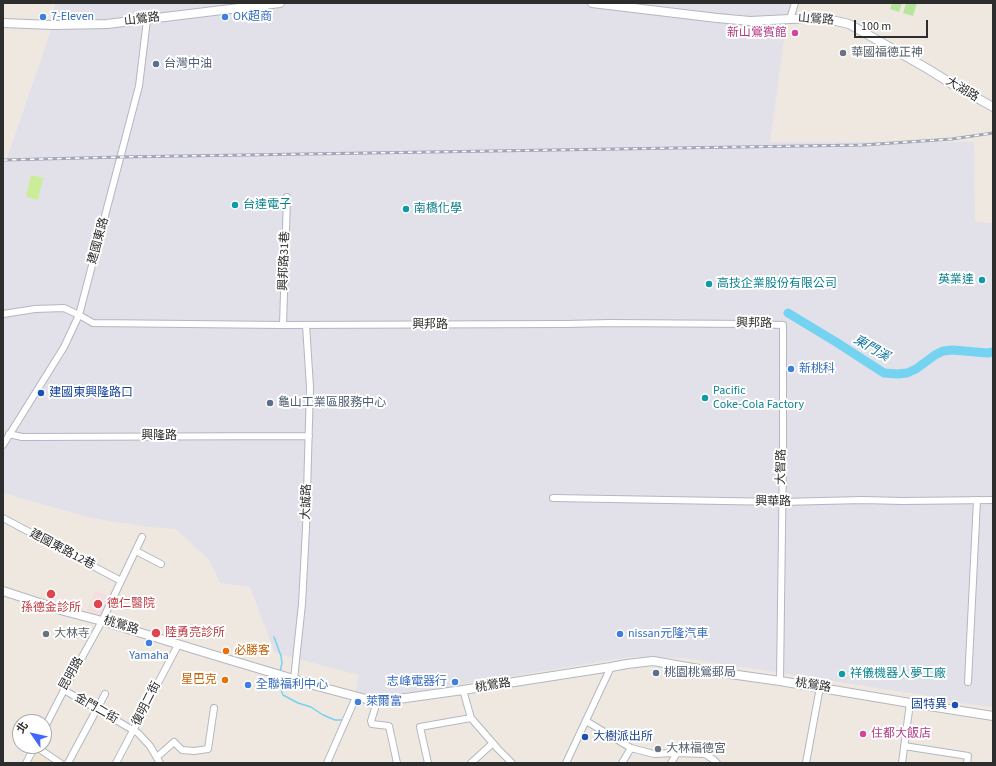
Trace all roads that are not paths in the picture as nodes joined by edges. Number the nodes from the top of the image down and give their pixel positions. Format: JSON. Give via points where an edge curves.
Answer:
{"nodes":[{"id":1,"x":280,"y":3,"type":"edge"},
{"id":2,"x":592,"y":3,"type":"edge"},
{"id":3,"x":795,"y":3,"type":"edge"},
{"id":4,"x":226,"y":6,"type":"edge"},
{"id":5,"x":790,"y":18,"type":"junction"},
{"id":6,"x":147,"y":20,"type":"junction"},
{"id":7,"x":3,"y":23,"type":"edge"},
{"id":8,"x":932,"y":71,"type":"joint"},
{"id":9,"x":993,"y":108,"type":"edge"},
{"id":10,"x":287,"y":197,"type":"dead end"},
{"id":11,"x":3,"y":314,"type":"edge"},
{"id":12,"x":79,"y":315,"type":"junction"},
{"id":13,"x":284,"y":325,"type":"junction"},
{"id":14,"x":306,"y":325,"type":"junction"},
{"id":15,"x":783,"y":325,"type":"joint"},
{"id":16,"x":10,"y":434,"type":"junction"},
{"id":17,"x":309,"y":436,"type":"junction"},
{"id":18,"x":3,"y":445,"type":"edge"},
{"id":19,"x":553,"y":498,"type":"dead end"},
{"id":20,"x":977,"y":500,"type":"junction"},
{"id":21,"x":993,"y":500,"type":"edge"},
{"id":22,"x":782,"y":502,"type":"junction"},
{"id":23,"x":3,"y":518,"type":"edge"},
{"id":24,"x":142,"y":537,"type":"dead end"},
{"id":25,"x":136,"y":551,"type":"junction"},
{"id":26,"x":161,"y":564,"type":"dead end"},
{"id":27,"x":121,"y":581,"type":"junction"},
{"id":28,"x":3,"y":592,"type":"edge"},
{"id":29,"x":102,"y":621,"type":"junction"},
{"id":30,"x":178,"y":645,"type":"junction"},
{"id":31,"x":612,"y":667,"type":"junction"},
{"id":32,"x":294,"y":679,"type":"junction"},
{"id":33,"x":780,"y":681,"type":"junction"},
{"id":34,"x":968,"y":682,"type":"dead end"},
{"id":35,"x":820,"y":687,"type":"junction"},
{"id":36,"x":64,"y":690,"type":"junction"},
{"id":37,"x":463,"y":690,"type":"junction"},
{"id":38,"x":105,"y":694,"type":"dead end"},
{"id":39,"x":356,"y":697,"type":"junction"},
{"id":40,"x":377,"y":702,"type":"junction"},
{"id":41,"x":910,"y":703,"type":"junction"},
{"id":42,"x":214,"y":708,"type":"dead end"},
{"id":43,"x":97,"y":709,"type":"junction"},
{"id":44,"x":52,"y":714,"type":"edge"},
{"id":45,"x":993,"y":716,"type":"edge"},
{"id":46,"x":471,"y":718,"type":"junction"},
{"id":47,"x":586,"y":721,"type":"junction"},
{"id":48,"x":133,"y":730,"type":"junction"},
{"id":49,"x":493,"y":743,"type":"junction"},
{"id":50,"x":904,"y":746,"type":"junction"},
{"id":51,"x":631,"y":748,"type":"junction"},
{"id":52,"x":677,"y":753,"type":"junction"},
{"id":53,"x":31,"y":754,"type":"edge"},
{"id":54,"x":47,"y":754,"type":"edge"},
{"id":55,"x":157,"y":757,"type":"junction"},
{"id":56,"x":26,"y":763,"type":"edge"},
{"id":57,"x":60,"y":763,"type":"edge"},
{"id":58,"x":68,"y":763,"type":"edge"},
{"id":59,"x":116,"y":763,"type":"edge"},
{"id":60,"x":160,"y":763,"type":"edge"},
{"id":61,"x":327,"y":763,"type":"edge"},
{"id":62,"x":396,"y":763,"type":"edge"},
{"id":63,"x":428,"y":763,"type":"edge"},
{"id":64,"x":471,"y":763,"type":"edge"},
{"id":65,"x":512,"y":763,"type":"edge"},
{"id":66,"x":566,"y":763,"type":"edge"},
{"id":67,"x":622,"y":763,"type":"edge"},
{"id":68,"x":671,"y":763,"type":"edge"},
{"id":69,"x":717,"y":763,"type":"edge"},
{"id":70,"x":806,"y":763,"type":"edge"},
{"id":71,"x":902,"y":763,"type":"edge"},
{"id":72,"x":967,"y":763,"type":"edge"}],
"edges":[{"from":1,"to":4,"type":"main road","name":"山鶯路"},
{"from":2,"to":5,"type":"main road","name":"山鶯路","via":[[750,21]]},
{"from":3,"to":5,"type":"street"},
{"from":4,"to":6,"type":"main road","name":"山鶯路"},
{"from":5,"to":8,"type":"main road","name":"山鶯路","via":[[822,18],[849,24]]},
{"from":6,"to":7,"type":"main road","name":"山鶯路","via":[[107,24]]},
{"from":6,"to":12,"type":"street","name":"建國東路","via":[[139,86]]},
{"from":8,"to":9,"type":"main road","name":"大湖路"},
{"from":10,"to":13,"type":"street","name":"興邦路31巷"},
{"from":11,"to":12,"type":"street","name":"興邦路","via":[[64,308]]},
{"from":12,"to":13,"type":"street","name":"興邦路","via":[[93,323]]},
{"from":12,"to":16,"type":"street","name":"建國東路","via":[[64,346]]},
{"from":13,"to":14,"type":"street","name":"興邦路"},
{"from":14,"to":15,"type":"street","name":"興邦路"},
{"from":14,"to":17,"type":"street","name":"大誠路","via":[[310,387]]},
{"from":15,"to":22,"type":"street","name":"大智路"},
{"from":16,"to":17,"type":"street","name":"興隆路","via":[[22,437]]},
{"from":16,"to":18,"type":"street","name":"建國東路"},
{"from":17,"to":32,"type":"street","name":"大誠路","via":[[302,604]]},
{"from":19,"to":22,"type":"street","name":"興華路"},
{"from":20,"to":21,"type":"street","name":"興華路"},
{"from":20,"to":22,"type":"street","name":"興華路"},
{"from":20,"to":34,"type":"street"},
{"from":22,"to":33,"type":"street","name":"大智路"},
{"from":23,"to":27,"type":"street","name":"建國東路12巷"},
{"from":24,"to":25,"type":"street","name":"昆明路"},
{"from":25,"to":26,"type":"street"},
{"from":25,"to":27,"type":"street","name":"昆明路"},
{"from":27,"to":29,"type":"street","name":"昆明路"},
{"from":28,"to":29,"type":"main road","name":"桃鶯路"},
{"from":29,"to":30,"type":"main road","name":"桃鶯路"},
{"from":29,"to":36,"type":"street","name":"昆明路"},
{"from":30,"to":32,"type":"main road","name":"桃鶯路"},
{"from":30,"to":48,"type":"street","name":"復明二街"},
{"from":31,"to":33,"type":"main road","name":"桃鶯路","via":[[653,662]]},
{"from":31,"to":37,"type":"main road","name":"桃鶯路"},
{"from":31,"to":47,"type":"street"},
{"from":32,"to":39,"type":"main road","name":"桃鶯路"},
{"from":33,"to":35,"type":"main road","name":"桃鶯路"},
{"from":35,"to":41,"type":"main road","name":"桃鶯路"},
{"from":35,"to":70,"type":"street"},
{"from":36,"to":43,"type":"street","name":"金門二街"},
{"from":36,"to":44,"type":"street","name":"昆明路"},
{"from":37,"to":40,"type":"main road","name":"桃鶯路"},
{"from":37,"to":46,"type":"street"},
{"from":38,"to":43,"type":"street"},
{"from":39,"to":40,"type":"main road","name":"桃鶯路"},
{"from":39,"to":61,"type":"street"},
{"from":40,"to":62,"type":"street","via":[[371,721],[372,724],[389,726]]},
{"from":41,"to":45,"type":"main road","name":"桃鶯路"},
{"from":41,"to":50,"type":"street"},
{"from":42,"to":55,"type":"street","via":[[208,749],[194,752],[182,750],[174,742]]},
{"from":43,"to":48,"type":"street","name":"金門二街"},
{"from":43,"to":58,"type":"street"},
{"from":46,"to":49,"type":"street"},
{"from":46,"to":63,"type":"street","via":[[420,727]]},
{"from":47,"to":51,"type":"street"},
{"from":47,"to":66,"type":"street"},
{"from":48,"to":55,"type":"street","name":"金門二街","via":[[150,746]]},
{"from":48,"to":59,"type":"street","name":"復明二街"},
{"from":49,"to":64,"type":"street"},
{"from":49,"to":65,"type":"street"},
{"from":50,"to":71,"type":"street"},
{"from":50,"to":72,"type":"street","via":[[968,756]]},
{"from":51,"to":52,"type":"street","via":[[654,754]]},
{"from":51,"to":67,"type":"street"},
{"from":52,"to":68,"type":"street"},
{"from":52,"to":69,"type":"street","via":[[705,754]]},
{"from":53,"to":56,"type":"street"},
{"from":54,"to":57,"type":"street"},
{"from":55,"to":60,"type":"street","name":"金門二街"}]}
